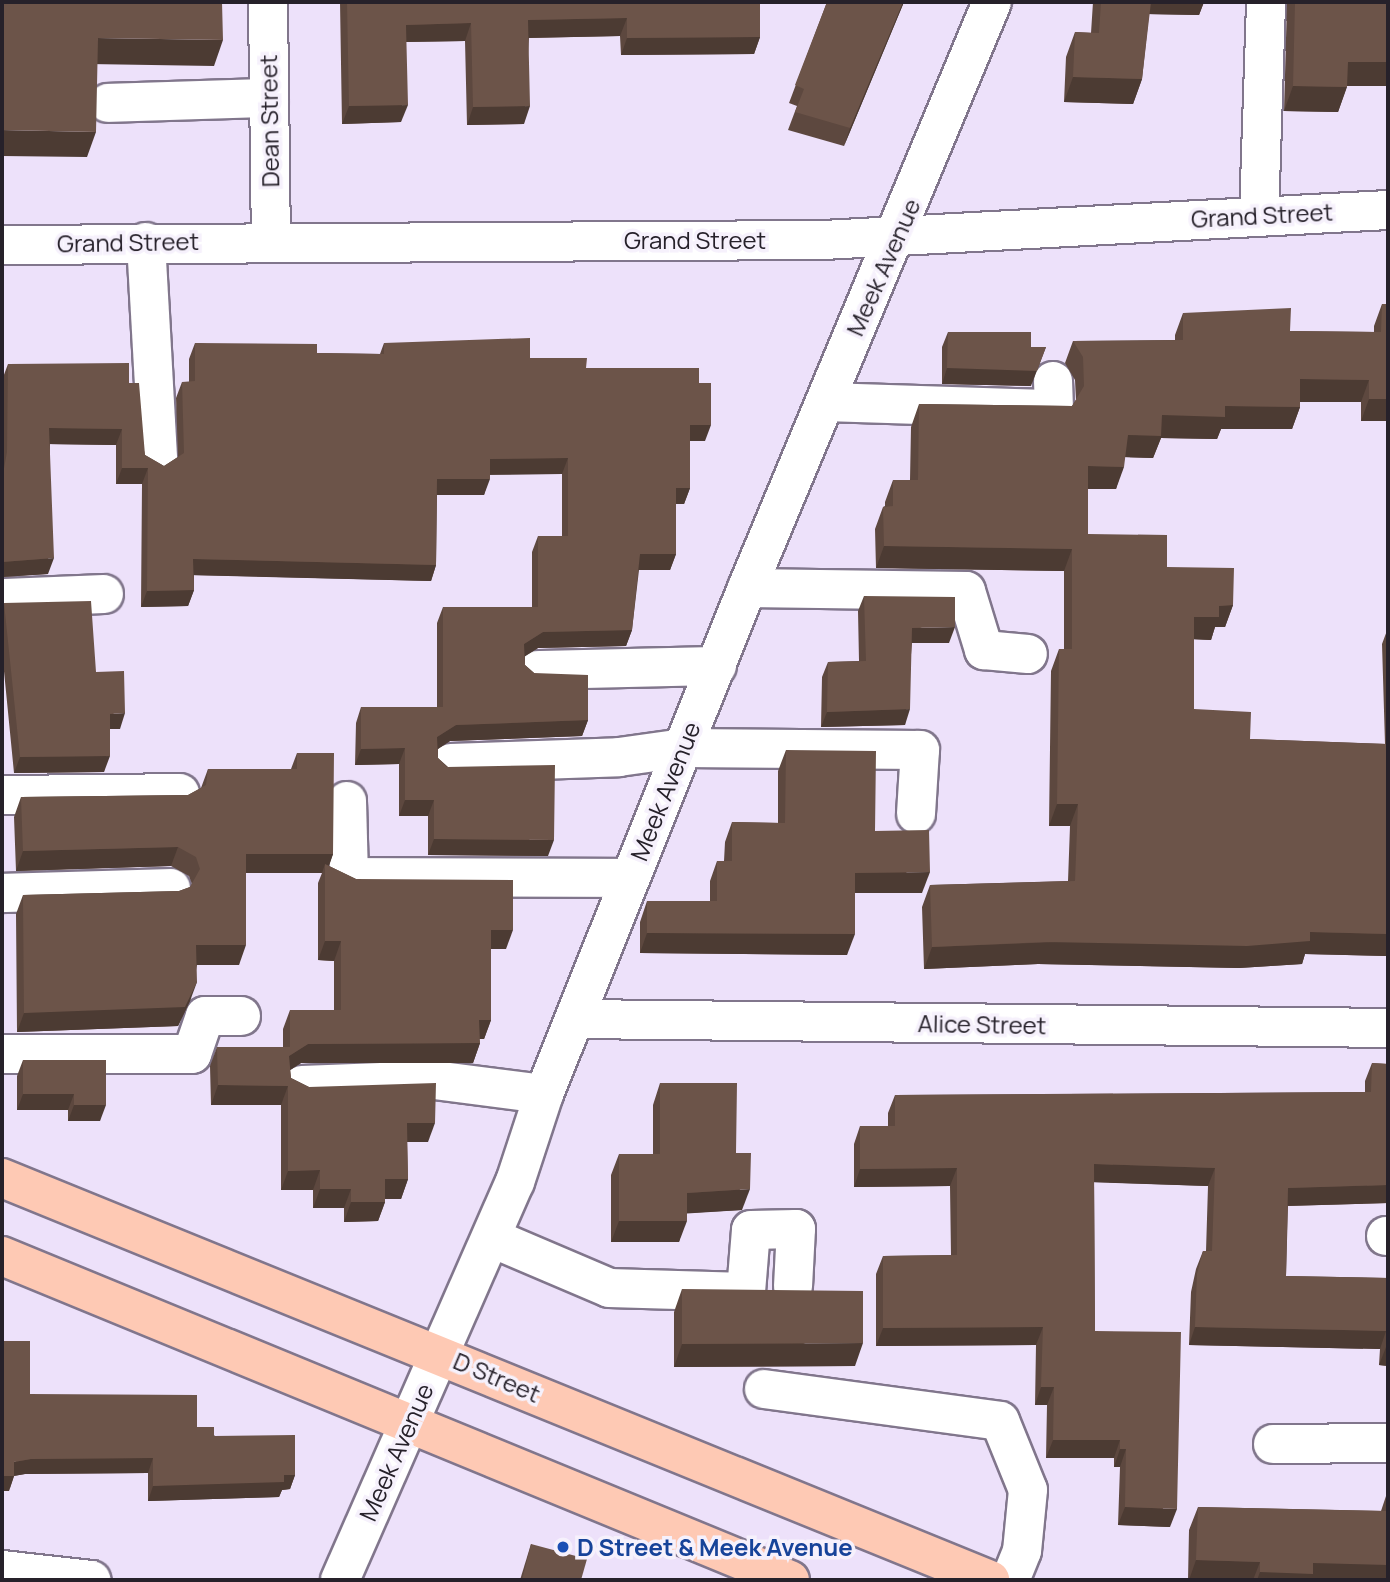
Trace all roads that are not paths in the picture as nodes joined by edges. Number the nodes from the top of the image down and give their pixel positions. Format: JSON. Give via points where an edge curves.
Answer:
{"nodes":[{"id":1,"x":268,"y":2,"type":"edge"},
{"id":2,"x":992,"y":2,"type":"edge"},
{"id":3,"x":1266,"y":2,"type":"edge"},
{"id":4,"x":269,"y":97,"type":"junction"},
{"id":5,"x":108,"y":103,"type":"dead end"},
{"id":6,"x":1388,"y":209,"type":"edge"},
{"id":7,"x":1259,"y":215,"type":"junction"},
{"id":8,"x":899,"y":234,"type":"junction"},
{"id":9,"x":271,"y":239,"type":"junction"},
{"id":10,"x":145,"y":242,"type":"junction"},
{"id":11,"x":2,"y":245,"type":"edge"},
{"id":12,"x":1053,"y":381,"type":"dead end"},
{"id":13,"x":825,"y":402,"type":"junction"},
{"id":14,"x":158,"y":460,"type":"edge"},
{"id":15,"x":747,"y":587,"type":"junction"},
{"id":16,"x":104,"y":594,"type":"dead end"},
{"id":17,"x":2,"y":598,"type":"edge"},
{"id":18,"x":1028,"y":654,"type":"dead end"},
{"id":19,"x":717,"y":666,"type":"junction"},
{"id":20,"x":538,"y":670,"type":"edge"},
{"id":21,"x":682,"y":748,"type":"junction"},
{"id":22,"x":451,"y":763,"type":"dead end"},
{"id":23,"x":180,"y":793,"type":"edge"},
{"id":24,"x":2,"y":795,"type":"edge"},
{"id":25,"x":347,"y":801,"type":"dead end"},
{"id":26,"x":916,"y":814,"type":"dead end"},
{"id":27,"x":630,"y":878,"type":"junction"},
{"id":28,"x":171,"y":888,"type":"edge"},
{"id":29,"x":2,"y":893,"type":"edge"},
{"id":30,"x":241,"y":1016,"type":"dead end"},
{"id":31,"x":575,"y":1019,"type":"junction"},
{"id":32,"x":1388,"y":1028,"type":"edge"},
{"id":33,"x":2,"y":1054,"type":"edge"},
{"id":34,"x":302,"y":1085,"type":"edge"},
{"id":35,"x":544,"y":1094,"type":"junction"},
{"id":36,"x":2,"y":1178,"type":"edge"},
{"id":37,"x":492,"y":1238,"type":"junction"},
{"id":38,"x":2,"y":1256,"type":"edge"},
{"id":39,"x":793,"y":1286,"type":"dead end"},
{"id":40,"x":440,"y":1353,"type":"junction"},
{"id":41,"x":764,"y":1389,"type":"dead end"},
{"id":42,"x":407,"y":1424,"type":"junction"},
{"id":43,"x":1388,"y":1443,"type":"edge"},
{"id":44,"x":1273,"y":1444,"type":"dead end"},
{"id":45,"x":2,"y":1570,"type":"edge"},
{"id":46,"x":91,"y":1580,"type":"edge"},
{"id":47,"x":340,"y":1580,"type":"edge"},
{"id":48,"x":790,"y":1580,"type":"edge"},
{"id":49,"x":990,"y":1580,"type":"edge"},
{"id":50,"x":1010,"y":1580,"type":"edge"}],
"edges":[{"from":1,"to":4,"type":"street","name":"Dean Street"},
{"from":2,"to":8,"type":"street","name":"Meek Avenue"},
{"from":3,"to":7,"type":"street"},
{"from":4,"to":5,"type":"street"},
{"from":4,"to":9,"type":"street","name":"Dean Street"},
{"from":6,"to":7,"type":"street","name":"Grand Street"},
{"from":7,"to":8,"type":"street","name":"Grand Street"},
{"from":8,"to":9,"type":"street","name":"Grand Street"},
{"from":8,"to":13,"type":"street","name":"Meek Avenue"},
{"from":9,"to":10,"type":"street","name":"Grand Street"},
{"from":10,"to":11,"type":"street","name":"Grand Street"},
{"from":10,"to":14,"type":"street"},
{"from":12,"to":13,"type":"street","via":[[1054,409]]},
{"from":13,"to":15,"type":"street","name":"Meek Avenue"},
{"from":15,"to":18,"type":"street","via":[[966,591],[984,650]]},
{"from":15,"to":19,"type":"street","name":"Meek Avenue"},
{"from":16,"to":17,"type":"street"},
{"from":19,"to":20,"type":"street"},
{"from":19,"to":21,"type":"street","name":"Meek Avenue"},
{"from":21,"to":22,"type":"street","via":[[619,757]]},
{"from":21,"to":26,"type":"street","via":[[920,750]]},
{"from":21,"to":27,"type":"street","name":"Meek Avenue"},
{"from":23,"to":24,"type":"street"},
{"from":25,"to":27,"type":"street","via":[[349,877]]},
{"from":27,"to":31,"type":"street","name":"Meek Avenue"},
{"from":28,"to":29,"type":"street"},
{"from":30,"to":33,"type":"street","via":[[205,1016],[192,1054]]},
{"from":31,"to":32,"type":"street","name":"Alice Street"},
{"from":31,"to":35,"type":"street","name":"Meek Avenue"},
{"from":34,"to":35,"type":"street","via":[[434,1080]]},
{"from":35,"to":37,"type":"street","name":"Meek Avenue"},
{"from":36,"to":40,"type":"main road","name":"D Street"},
{"from":37,"to":39,"type":"street","via":[[608,1288],[746,1292],[751,1230],[796,1229]]},
{"from":37,"to":40,"type":"street","name":"Meek Avenue"},
{"from":38,"to":42,"type":"main road"},
{"from":40,"to":42,"type":"street","name":"Meek Avenue"},
{"from":40,"to":49,"type":"main road","name":"D Street"},
{"from":41,"to":50,"type":"street","via":[[1000,1421],[1028,1490],[1022,1551]]},
{"from":42,"to":47,"type":"street","name":"Meek Avenue"},
{"from":42,"to":48,"type":"main road"},
{"from":43,"to":44,"type":"street"},
{"from":45,"to":46,"type":"street"}]}
